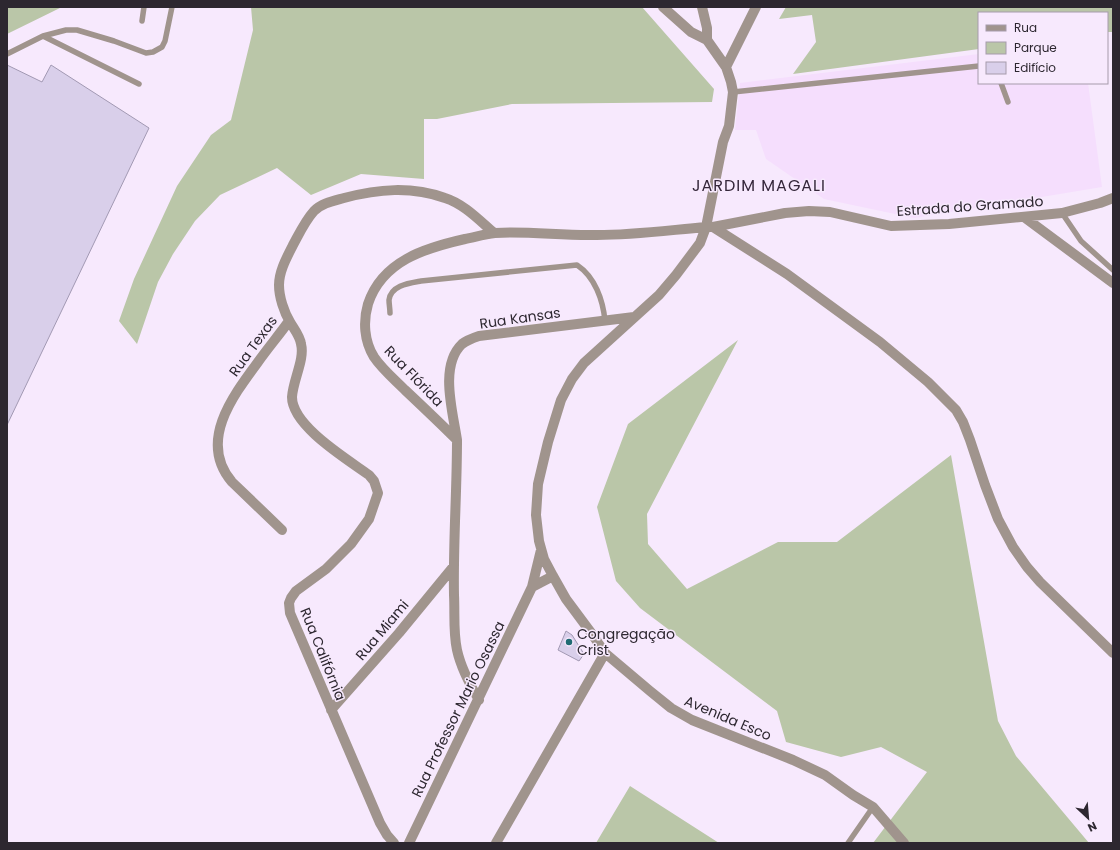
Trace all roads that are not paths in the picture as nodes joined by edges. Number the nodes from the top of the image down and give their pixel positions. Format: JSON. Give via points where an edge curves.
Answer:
{"nodes":[{"id":1,"x":144,"y":7,"type":"edge"},
{"id":2,"x":172,"y":7,"type":"edge"},
{"id":3,"x":663,"y":7,"type":"edge"},
{"id":4,"x":702,"y":7,"type":"edge"},
{"id":5,"x":756,"y":7,"type":"edge"},
{"id":6,"x":142,"y":21,"type":"dead end"},
{"id":7,"x":43,"y":36,"type":"junction"},
{"id":8,"x":707,"y":40,"type":"junction"},
{"id":9,"x":7,"y":54,"type":"edge"},
{"id":10,"x":978,"y":66,"type":"edge"},
{"id":11,"x":726,"y":67,"type":"junction"},
{"id":12,"x":139,"y":84,"type":"dead end"},
{"id":13,"x":1001,"y":84,"type":"edge"},
{"id":14,"x":733,"y":92,"type":"junction"},
{"id":15,"x":1008,"y":102,"type":"dead end"},
{"id":16,"x":1113,"y":198,"type":"edge"},
{"id":17,"x":1062,"y":213,"type":"junction"},
{"id":18,"x":1024,"y":217,"type":"junction"},
{"id":19,"x":709,"y":227,"type":"junction"},
{"id":20,"x":494,"y":233,"type":"junction"},
{"id":21,"x":1113,"y":270,"type":"edge"},
{"id":22,"x":1113,"y":283,"type":"edge"},
{"id":23,"x":390,"y":313,"type":"dead end"},
{"id":24,"x":634,"y":318,"type":"junction"},
{"id":25,"x":289,"y":321,"type":"junction"},
{"id":26,"x":605,"y":321,"type":"junction"},
{"id":27,"x":457,"y":440,"type":"junction"},
{"id":28,"x":282,"y":530,"type":"dead end"},
{"id":29,"x":541,"y":548,"type":"junction"},
{"id":30,"x":454,"y":566,"type":"junction"},
{"id":31,"x":552,"y":576,"type":"junction"},
{"id":32,"x":532,"y":587,"type":"junction"},
{"id":33,"x":605,"y":652,"type":"junction"},
{"id":34,"x":1113,"y":653,"type":"edge"},
{"id":35,"x":479,"y":700,"type":"junction"},
{"id":36,"x":331,"y":710,"type":"junction"},
{"id":37,"x":873,"y":807,"type":"junction"},
{"id":38,"x":394,"y":843,"type":"edge"},
{"id":39,"x":409,"y":843,"type":"edge"},
{"id":40,"x":496,"y":843,"type":"edge"},
{"id":41,"x":848,"y":843,"type":"edge"},
{"id":42,"x":904,"y":843,"type":"edge"}],
"edges":[{"from":1,"to":6,"type":"lane"},
{"from":2,"to":7,"type":"lane","via":[[165,41],[162,47],[153,52],[146,53],[77,30]]},
{"from":3,"to":8,"type":"street","via":[[691,32]]},
{"from":4,"to":8,"type":"street"},
{"from":5,"to":11,"type":"street"},
{"from":7,"to":9,"type":"lane"},
{"from":7,"to":12,"type":"lane"},
{"from":8,"to":11,"type":"street"},
{"from":10,"to":14,"type":"lane"},
{"from":11,"to":14,"type":"street"},
{"from":13,"to":15,"type":"lane"},
{"from":14,"to":19,"type":"street","via":[[729,126],[723,142]]},
{"from":16,"to":17,"type":"street","name":"Estrada do Gramado"},
{"from":17,"to":18,"type":"street","name":"Estrada do Gramado"},
{"from":17,"to":21,"type":"lane","via":[[1081,241]]},
{"from":18,"to":19,"type":"street","name":"Estrada do Gramado","via":[[890,226],[830,212],[808,211]]},
{"from":18,"to":22,"type":"street"},
{"from":19,"to":20,"type":"street","name":"Rua Flórida","via":[[597,235]]},
{"from":19,"to":24,"type":"street","via":[[688,260],[659,295]]},
{"from":19,"to":34,"type":"street","via":[[787,274],[880,342],[928,382],[956,410],[970,440],[998,519],[1013,547],[1040,582]]},
{"from":20,"to":25,"type":"street","name":"Rua Texas","via":[[468,210],[446,198],[422,191],[400,189],[367,192],[323,204],[300,232],[280,274],[281,299]]},
{"from":20,"to":27,"type":"street","name":"Rua Flórida","via":[[449,243],[402,261],[380,280],[365,314],[368,346],[374,357],[385,371]]},
{"from":23,"to":26,"type":"lane","via":[[389,298],[402,284],[577,265],[585,271],[599,291]]},
{"from":24,"to":26,"type":"street","name":"Rua Kansas"},
{"from":24,"to":29,"type":"street","via":[[584,363],[561,400],[538,484],[536,515]]},
{"from":25,"to":28,"type":"street","name":"Rua Texas","via":[[229,404],[220,426],[218,446],[226,475]]},
{"from":25,"to":36,"type":"street","name":"Rua Califórnia","via":[[302,345],[292,398],[296,412],[304,425],[368,475],[374,481],[378,492],[369,519],[351,544],[326,569],[296,591],[289,603],[290,613]]},
{"from":26,"to":27,"type":"street","name":"Rua Kansas","via":[[479,336],[462,344],[456,352],[449,373]]},
{"from":27,"to":30,"type":"street"},
{"from":29,"to":31,"type":"street","name":"Avenida Esco"},
{"from":29,"to":32,"type":"street","name":"Rua Professor Mario Osassa"},
{"from":30,"to":35,"type":"street","via":[[457,650],[463,669]]},
{"from":30,"to":36,"type":"street","name":"Rua Miami"},
{"from":31,"to":32,"type":"street"},
{"from":31,"to":33,"type":"street","name":"Avenida Esco"},
{"from":32,"to":35,"type":"street","name":"Rua Professor Mario Osassa"},
{"from":33,"to":37,"type":"street","name":"Avenida Esco","via":[[671,708],[692,720],[825,775]]},
{"from":33,"to":40,"type":"street"},
{"from":35,"to":39,"type":"street","name":"Rua Professor Mario Osassa"},
{"from":36,"to":38,"type":"street","name":"Rua Califórnia","via":[[380,823]]},
{"from":37,"to":41,"type":"lane"},
{"from":37,"to":42,"type":"street","name":"Avenida Esco"}]}
